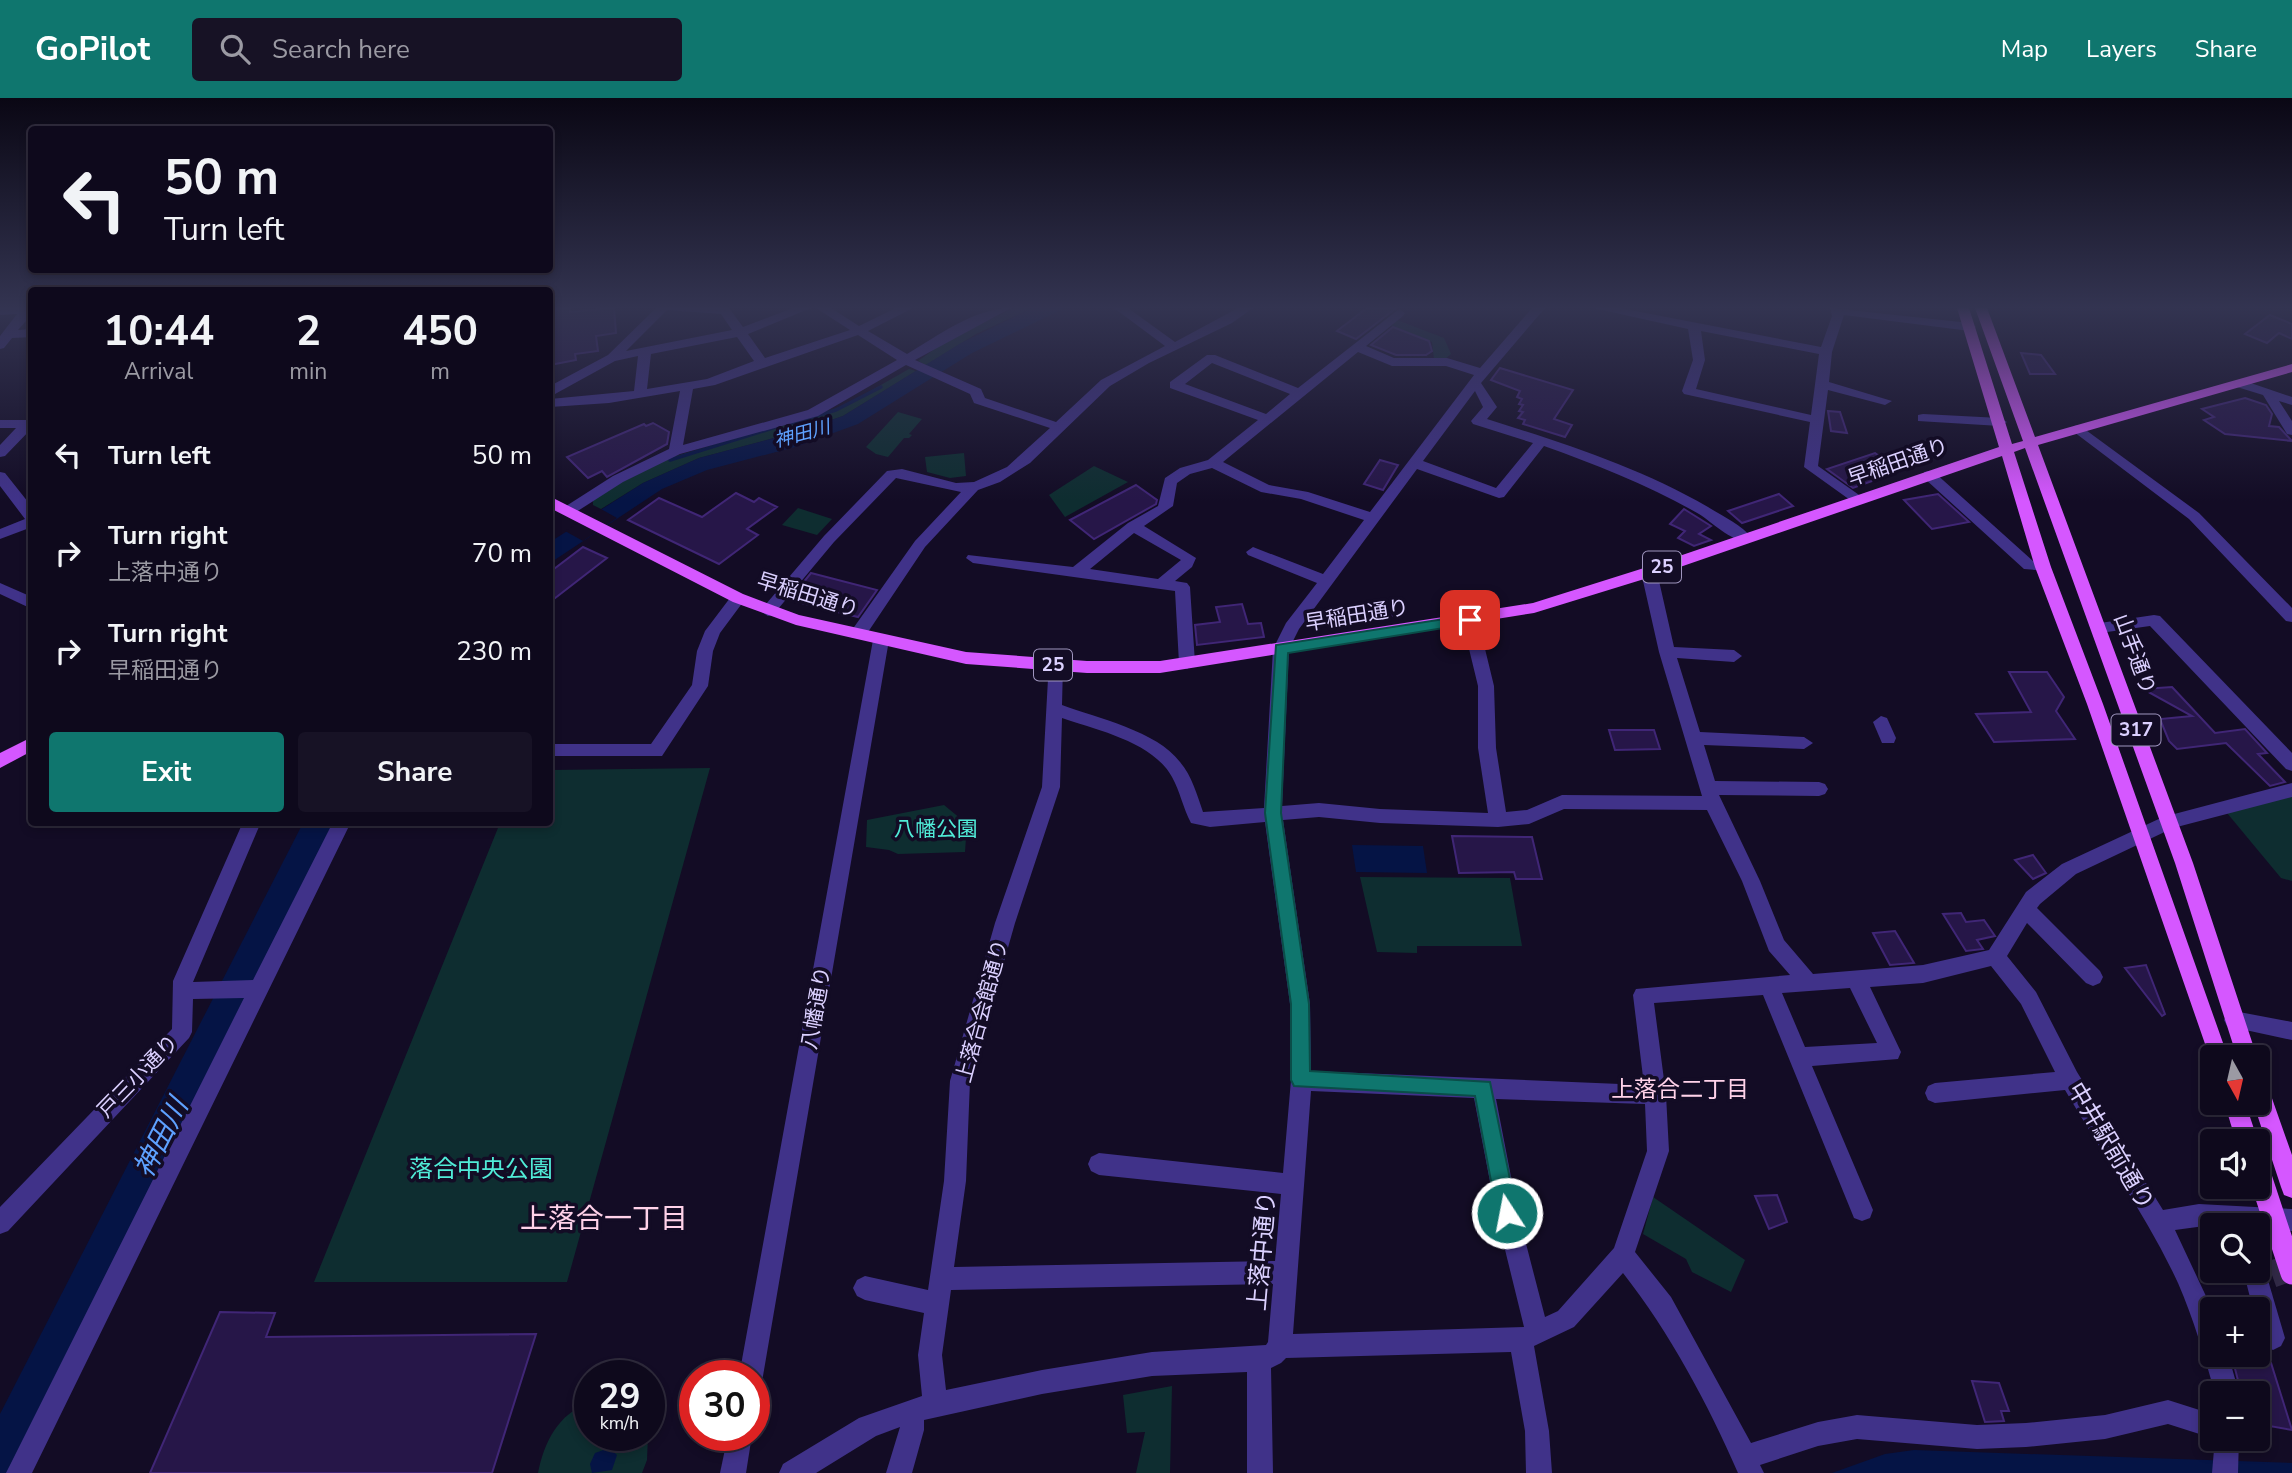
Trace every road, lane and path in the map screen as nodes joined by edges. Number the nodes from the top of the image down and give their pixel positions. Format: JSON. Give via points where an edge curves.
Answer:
{"nodes":[{"id":1,"x":585,"y":372,"type":"edge"},
{"id":2,"x":643,"y":372,"type":"edge"},
{"id":3,"x":738,"y":372,"type":"edge"},
{"id":4,"x":887,"y":372,"type":"edge"},
{"id":5,"x":928,"y":372,"type":"edge"},
{"id":6,"x":1125,"y":372,"type":"edge"},
{"id":7,"x":1192,"y":372,"type":"edge"},
{"id":8,"x":1247,"y":372,"type":"edge"},
{"id":9,"x":1326,"y":372,"type":"edge"},
{"id":10,"x":1466,"y":372,"type":"edge"},
{"id":11,"x":1482,"y":372,"type":"edge"},
{"id":12,"x":1695,"y":372,"type":"edge"},
{"id":13,"x":1823,"y":372,"type":"edge"},
{"id":14,"x":1984,"y":372,"type":"edge"},
{"id":15,"x":2005,"y":372,"type":"edge"},
{"id":16,"x":2279,"y":372,"type":"edge"},
{"id":17,"x":1477,"y":378,"type":"junction"},
{"id":18,"x":1821,"y":384,"type":"junction"},
{"id":19,"x":2242,"y":384,"type":"junction"},
{"id":20,"x":687,"y":386,"type":"junction"},
{"id":21,"x":553,"y":389,"type":"edge"},
{"id":22,"x":1300,"y":393,"type":"junction"},
{"id":23,"x":640,"y":394,"type":"junction"},
{"id":24,"x":2269,"y":394,"type":"junction"},
{"id":25,"x":1885,"y":401,"type":"dead end"},
{"id":26,"x":2292,"y":401,"type":"edge"},
{"id":27,"x":553,"y":403,"type":"edge"},
{"id":28,"x":1923,"y":418,"type":"dead end"},
{"id":29,"x":1268,"y":419,"type":"junction"},
{"id":30,"x":1817,"y":420,"type":"junction"},
{"id":31,"x":2000,"y":422,"type":"junction"},
{"id":32,"x":0,"y":424,"type":"edge"},
{"id":33,"x":28,"y":424,"type":"edge"},
{"id":34,"x":28,"y":425,"type":"edge"},
{"id":35,"x":1059,"y":427,"type":"junction"},
{"id":36,"x":2079,"y":429,"type":"junction"},
{"id":37,"x":2292,"y":430,"type":"edge"},
{"id":38,"x":1541,"y":441,"type":"junction"},
{"id":39,"x":2032,"y":443,"type":"junction"},
{"id":40,"x":2008,"y":449,"type":"junction"},
{"id":41,"x":675,"y":452,"type":"junction"},
{"id":42,"x":0,"y":453,"type":"edge"},
{"id":43,"x":1213,"y":463,"type":"junction"},
{"id":44,"x":1414,"y":463,"type":"junction"},
{"id":45,"x":1929,"y":475,"type":"junction"},
{"id":46,"x":0,"y":476,"type":"edge"},
{"id":47,"x":972,"y":488,"type":"junction"},
{"id":48,"x":1857,"y":500,"type":"junction"},
{"id":49,"x":553,"y":504,"type":"edge"},
{"id":50,"x":568,"y":511,"type":"junction"},
{"id":51,"x":28,"y":514,"type":"edge"},
{"id":52,"x":1373,"y":518,"type":"junction"},
{"id":53,"x":28,"y":521,"type":"edge"},
{"id":54,"x":1133,"y":526,"type":"junction"},
{"id":55,"x":0,"y":534,"type":"edge"},
{"id":56,"x":1745,"y":538,"type":"junction"},
{"id":57,"x":1253,"y":552,"type":"dead end"},
{"id":58,"x":973,"y":558,"type":"dead end"},
{"id":59,"x":2043,"y":568,"type":"junction"},
{"id":60,"x":1079,"y":570,"type":"junction"},
{"id":61,"x":1649,"y":572,"type":"junction"},
{"id":62,"x":1326,"y":581,"type":"junction"},
{"id":63,"x":1164,"y":582,"type":"junction"},
{"id":64,"x":0,"y":588,"type":"edge"},
{"id":65,"x":738,"y":598,"type":"junction"},
{"id":66,"x":28,"y":602,"type":"edge"},
{"id":67,"x":768,"y":611,"type":"junction"},
{"id":68,"x":2292,"y":617,"type":"edge"},
{"id":69,"x":1470,"y":620,"type":"junction"},
{"id":70,"x":2099,"y":628,"type":"junction"},
{"id":71,"x":858,"y":634,"type":"junction"},
{"id":72,"x":881,"y":640,"type":"junction"},
{"id":73,"x":1281,"y":649,"type":"junction"},
{"id":74,"x":1667,"y":652,"type":"junction"},
{"id":75,"x":1734,"y":656,"type":"dead end"},
{"id":76,"x":1187,"y":663,"type":"junction"},
{"id":77,"x":1055,"y":665,"type":"junction"},
{"id":78,"x":1053,"y":708,"type":"junction"},
{"id":79,"x":1881,"y":722,"type":"dead end"},
{"id":80,"x":1694,"y":738,"type":"junction"},
{"id":81,"x":1888,"y":738,"type":"dead end"},
{"id":82,"x":1804,"y":743,"type":"dead end"},
{"id":83,"x":28,"y":745,"type":"edge"},
{"id":84,"x":553,"y":750,"type":"edge"},
{"id":85,"x":0,"y":761,"type":"edge"},
{"id":86,"x":2292,"y":764,"type":"edge"},
{"id":87,"x":1819,"y":789,"type":"dead end"},
{"id":88,"x":2292,"y":790,"type":"edge"},
{"id":89,"x":1711,"y":795,"type":"junction"},
{"id":90,"x":1273,"y":813,"type":"junction"},
{"id":91,"x":1499,"y":820,"type":"junction"},
{"id":92,"x":2169,"y":822,"type":"junction"},
{"id":93,"x":250,"y":826,"type":"edge"},
{"id":94,"x":340,"y":826,"type":"edge"},
{"id":95,"x":2139,"y":833,"type":"junction"},
{"id":96,"x":2026,"y":909,"type":"junction"},
{"id":97,"x":1995,"y":957,"type":"junction"},
{"id":98,"x":2093,"y":977,"type":"dead end"},
{"id":99,"x":1857,"y":981,"type":"junction"},
{"id":100,"x":1809,"y":983,"type":"junction"},
{"id":101,"x":1769,"y":986,"type":"junction"},
{"id":102,"x":253,"y":989,"type":"junction"},
{"id":103,"x":181,"y":990,"type":"junction"},
{"id":104,"x":2202,"y":1012,"type":"junction"},
{"id":105,"x":2234,"y":1020,"type":"junction"},
{"id":106,"x":2292,"y":1031,"type":"edge"},
{"id":107,"x":2214,"y":1045,"type":"edge"},
{"id":108,"x":2243,"y":1045,"type":"edge"},
{"id":109,"x":1798,"y":1057,"type":"junction"},
{"id":110,"x":1301,"y":1080,"type":"junction"},
{"id":111,"x":2070,"y":1080,"type":"junction"},
{"id":112,"x":1483,"y":1088,"type":"junction"},
{"id":113,"x":1935,"y":1093,"type":"dead end"},
{"id":114,"x":1656,"y":1095,"type":"junction"},
{"id":115,"x":2267,"y":1115,"type":"edge"},
{"id":116,"x":1099,"y":1164,"type":"dead end"},
{"id":117,"x":2289,"y":1179,"type":"edge"},
{"id":118,"x":1294,"y":1185,"type":"junction"},
{"id":119,"x":2268,"y":1199,"type":"edge"},
{"id":120,"x":9,"y":1201,"type":"edge"},
{"id":121,"x":1862,"y":1210,"type":"dead end"},
{"id":122,"x":2200,"y":1215,"type":"edge"},
{"id":123,"x":2270,"y":1220,"type":"edge"},
{"id":124,"x":2292,"y":1220,"type":"edge"},
{"id":125,"x":2157,"y":1222,"type":"junction"},
{"id":126,"x":0,"y":1223,"type":"edge"},
{"id":127,"x":1623,"y":1255,"type":"junction"},
{"id":128,"x":1286,"y":1272,"type":"junction"},
{"id":129,"x":2292,"y":1273,"type":"tunnel mouth"},
{"id":130,"x":943,"y":1279,"type":"junction"},
{"id":131,"x":2258,"y":1283,"type":"edge"},
{"id":132,"x":865,"y":1288,"type":"dead end"},
{"id":133,"x":938,"y":1304,"type":"junction"},
{"id":134,"x":2200,"y":1310,"type":"edge"},
{"id":135,"x":1529,"y":1336,"type":"junction"},
{"id":136,"x":2273,"y":1338,"type":"dead end"},
{"id":137,"x":1269,"y":1353,"type":"junction"},
{"id":138,"x":754,"y":1360,"type":"edge"},
{"id":139,"x":924,"y":1407,"type":"junction"},
{"id":140,"x":2200,"y":1422,"type":"edge"},
{"id":141,"x":737,"y":1451,"type":"edge"},
{"id":142,"x":1745,"y":1467,"type":"edge"},
{"id":143,"x":19,"y":1473,"type":"edge"},
{"id":144,"x":733,"y":1473,"type":"edge"},
{"id":145,"x":792,"y":1473,"type":"edge"},
{"id":146,"x":899,"y":1473,"type":"edge"},
{"id":147,"x":1260,"y":1473,"type":"edge"},
{"id":148,"x":1539,"y":1473,"type":"edge"}],
"edges":[{"from":1,"to":21,"type":"street"},
{"from":2,"to":23,"type":"street"},
{"from":3,"to":20,"type":"street"},
{"from":4,"to":41,"type":"street","via":[[813,413]]},
{"from":5,"to":35,"type":"street","via":[[976,391],[979,400]]},
{"from":6,"to":35,"type":"street","via":[[1088,397]]},
{"from":7,"to":29,"type":"street","via":[[1175,385]]},
{"from":8,"to":22,"type":"street"},
{"from":9,"to":22,"type":"street"},
{"from":10,"to":17,"type":"street"},
{"from":11,"to":17,"type":"street"},
{"from":12,"to":30,"type":"street","via":[[1689,391]]},
{"from":13,"to":18,"type":"street"},
{"from":14,"to":31,"type":"main road","number":"317"},
{"from":15,"to":39,"type":"main road","name":"山手通り","number":"317"},
{"from":16,"to":19,"type":"main road","name":"早稲田通り","number":"25"},
{"from":17,"to":38,"type":"street","via":[[1490,407],[1478,421]]},
{"from":17,"to":44,"type":"street"},
{"from":18,"to":25,"type":"street"},
{"from":18,"to":30,"type":"street"},
{"from":19,"to":24,"type":"street"},
{"from":19,"to":36,"type":"main road","name":"早稲田通り","number":"25"},
{"from":20,"to":23,"type":"street"},
{"from":20,"to":41,"type":"street"},
{"from":22,"to":29,"type":"street"},
{"from":23,"to":27,"type":"street"},
{"from":24,"to":26,"type":"street"},
{"from":24,"to":37,"type":"street"},
{"from":28,"to":31,"type":"street"},
{"from":29,"to":43,"type":"street"},
{"from":30,"to":48,"type":"street","via":[[1811,467]]},
{"from":31,"to":40,"type":"main road","number":"317"},
{"from":32,"to":33,"type":"street"},
{"from":34,"to":42,"type":"street"},
{"from":35,"to":47,"type":"street","via":[[1019,469]]},
{"from":36,"to":39,"type":"main road","name":"早稲田通り","number":"25"},
{"from":36,"to":68,"type":"street","via":[[2194,516]]},
{"from":38,"to":44,"type":"street","via":[[1499,494]]},
{"from":38,"to":56,"type":"street","via":[[1698,504]]},
{"from":39,"to":40,"type":"main road","name":"早稲田通り","number":"25"},
{"from":39,"to":70,"type":"main road","name":"山手通り","number":"317"},
{"from":40,"to":45,"type":"main road","name":"早稲田通り","number":"25"},
{"from":40,"to":59,"type":"main road","number":"317"},
{"from":41,"to":50,"type":"street","via":[[618,479]]},
{"from":43,"to":52,"type":"street","via":[[1266,489],[1303,495]]},
{"from":43,"to":54,"type":"street","via":[[1170,481],[1168,503]]},
{"from":44,"to":52,"type":"street"},
{"from":45,"to":48,"type":"main road","name":"早稲田通り","number":"25"},
{"from":45,"to":59,"type":"street","via":[[2029,565]]},
{"from":46,"to":51,"type":"street"},
{"from":47,"to":67,"type":"street","via":[[892,474]]},
{"from":47,"to":71,"type":"street","via":[[920,544]]},
{"from":48,"to":56,"type":"main road","name":"早稲田通り","number":"25"},
{"from":49,"to":50,"type":"main road","name":"早稲田通り","number":"25"},
{"from":50,"to":65,"type":"main road","name":"早稲田通り","number":"25"},
{"from":52,"to":62,"type":"street"},
{"from":53,"to":55,"type":"street"},
{"from":54,"to":60,"type":"street"},
{"from":54,"to":63,"type":"street","via":[[1189,558]]},
{"from":56,"to":61,"type":"main road","name":"早稲田通り","number":"25"},
{"from":57,"to":62,"type":"street"},
{"from":58,"to":60,"type":"street"},
{"from":59,"to":95,"type":"main road","number":"317"},
{"from":60,"to":63,"type":"street"},
{"from":61,"to":69,"type":"main road","name":"早稲田通り","number":"25","via":[[1534,608]]},
{"from":61,"to":74,"type":"street"},
{"from":62,"to":73,"type":"street"},
{"from":63,"to":76,"type":"street","via":[[1184,591]]},
{"from":64,"to":66,"type":"street"},
{"from":65,"to":67,"type":"main road","name":"早稲田通り","number":"25"},
{"from":65,"to":84,"type":"street","via":[[713,631],[700,686],[656,751]]},
{"from":67,"to":71,"type":"main road","name":"早稲田通り","number":"25"},
{"from":69,"to":73,"type":"main road","name":"早稲田通り","number":"25"},
{"from":69,"to":91,"type":"street","via":[[1486,686],[1487,748]]},
{"from":70,"to":86,"type":"street","via":[[2154,620]]},
{"from":70,"to":92,"type":"main road","name":"山手通り","number":"317"},
{"from":71,"to":72,"type":"main road","name":"早稲田通り","number":"25"},
{"from":72,"to":77,"type":"main road","name":"早稲田通り","number":"25","via":[[966,658]]},
{"from":72,"to":138,"type":"street","name":"八幡通り"},
{"from":73,"to":76,"type":"main road","name":"早稲田通り","number":"25"},
{"from":73,"to":90,"type":"street","name":"上落中通り"},
{"from":74,"to":75,"type":"street"},
{"from":74,"to":80,"type":"street"},
{"from":76,"to":77,"type":"main road","name":"早稲田通り","number":"25","via":[[1114,668]]},
{"from":77,"to":78,"type":"street","name":"上落合会館通り"},
{"from":78,"to":90,"type":"street","via":[[1130,738],[1169,760],[1197,818]]},
{"from":78,"to":130,"type":"street","name":"上落合会館通り","via":[[1051,787],[1005,923],[960,1081],[955,1181]]},
{"from":79,"to":81,"type":"street"},
{"from":80,"to":82,"type":"street"},
{"from":80,"to":89,"type":"street"},
{"from":83,"to":85,"type":"main road"},
{"from":87,"to":89,"type":"street"},
{"from":88,"to":92,"type":"street"},
{"from":89,"to":91,"type":"street","via":[[1562,802],[1529,817]]},
{"from":89,"to":100,"type":"street","via":[[1776,945]]},
{"from":90,"to":91,"type":"street","via":[[1319,810]]},
{"from":90,"to":110,"type":"street","name":"上落中通り","via":[[1300,1004]]},
{"from":92,"to":95,"type":"street"},
{"from":92,"to":105,"type":"main road","name":"山手通り","number":"317"},
{"from":93,"to":103,"type":"street","name":"戸三小通り"},
{"from":94,"to":102,"type":"street"},
{"from":95,"to":96,"type":"street","via":[[2069,869]]},
{"from":95,"to":104,"type":"main road","number":"317"},
{"from":96,"to":97,"type":"street"},
{"from":96,"to":98,"type":"street"},
{"from":97,"to":99,"type":"street","via":[[1923,974]]},
{"from":97,"to":111,"type":"street","name":"中井駅前通り","via":[[2027,998]]},
{"from":99,"to":100,"type":"street"},
{"from":99,"to":109,"type":"street","via":[[1891,1052]]},
{"from":100,"to":101,"type":"street"},
{"from":101,"to":109,"type":"street"},
{"from":101,"to":114,"type":"street","via":[[1643,995]]},
{"from":102,"to":103,"type":"street"},
{"from":102,"to":143,"type":"street"},
{"from":103,"to":120,"type":"street","name":"戸三小通り","via":[[181,1032]]},
{"from":104,"to":105,"type":"main road"},
{"from":104,"to":107,"type":"main road","number":"317"},
{"from":105,"to":106,"type":"street"},
{"from":105,"to":108,"type":"main road","name":"山手通り","number":"317"},
{"from":109,"to":121,"type":"street"},
{"from":110,"to":112,"type":"street"},
{"from":110,"to":118,"type":"street","name":"上落中通り"},
{"from":111,"to":113,"type":"street"},
{"from":111,"to":125,"type":"street","name":"中井駅前通り"},
{"from":112,"to":114,"type":"street"},
{"from":112,"to":135,"type":"street"},
{"from":114,"to":127,"type":"street","via":[[1658,1151]]},
{"from":115,"to":117,"type":"main road"},
{"from":116,"to":118,"type":"street"},
{"from":118,"to":128,"type":"street","name":"上落中通り"},
{"from":119,"to":129,"type":"main road","bridge":true},
{"from":120,"to":126,"type":"street","name":"戸三小通り"},
{"from":122,"to":125,"type":"street"},
{"from":123,"to":124,"type":"street"},
{"from":125,"to":134,"type":"street","name":"中井駅前通り","via":[[2180,1257]]},
{"from":127,"to":135,"type":"street","via":[[1566,1319]]},
{"from":127,"to":142,"type":"street","via":[[1663,1305],[1732,1430]]},
{"from":128,"to":130,"type":"street"},
{"from":128,"to":137,"type":"street","name":"上落中通り"},
{"from":130,"to":133,"type":"street","name":"上落合会館通り"},
{"from":131,"to":136,"type":"street"},
{"from":132,"to":133,"type":"street"},
{"from":133,"to":139,"type":"street","name":"上落合会館通り"},
{"from":135,"to":137,"type":"street"},
{"from":135,"to":148,"type":"street"},
{"from":137,"to":139,"type":"street","via":[[1152,1364]]},
{"from":137,"to":147,"type":"street","name":"上落中通り"},
{"from":139,"to":145,"type":"street","via":[[868,1427]]},
{"from":139,"to":146,"type":"street","name":"上落合会館通り"},
{"from":140,"to":142,"type":"street","via":[[2168,1412],[2105,1427],[1977,1437],[1857,1427],[1818,1434]]},
{"from":141,"to":144,"type":"street"}]}
